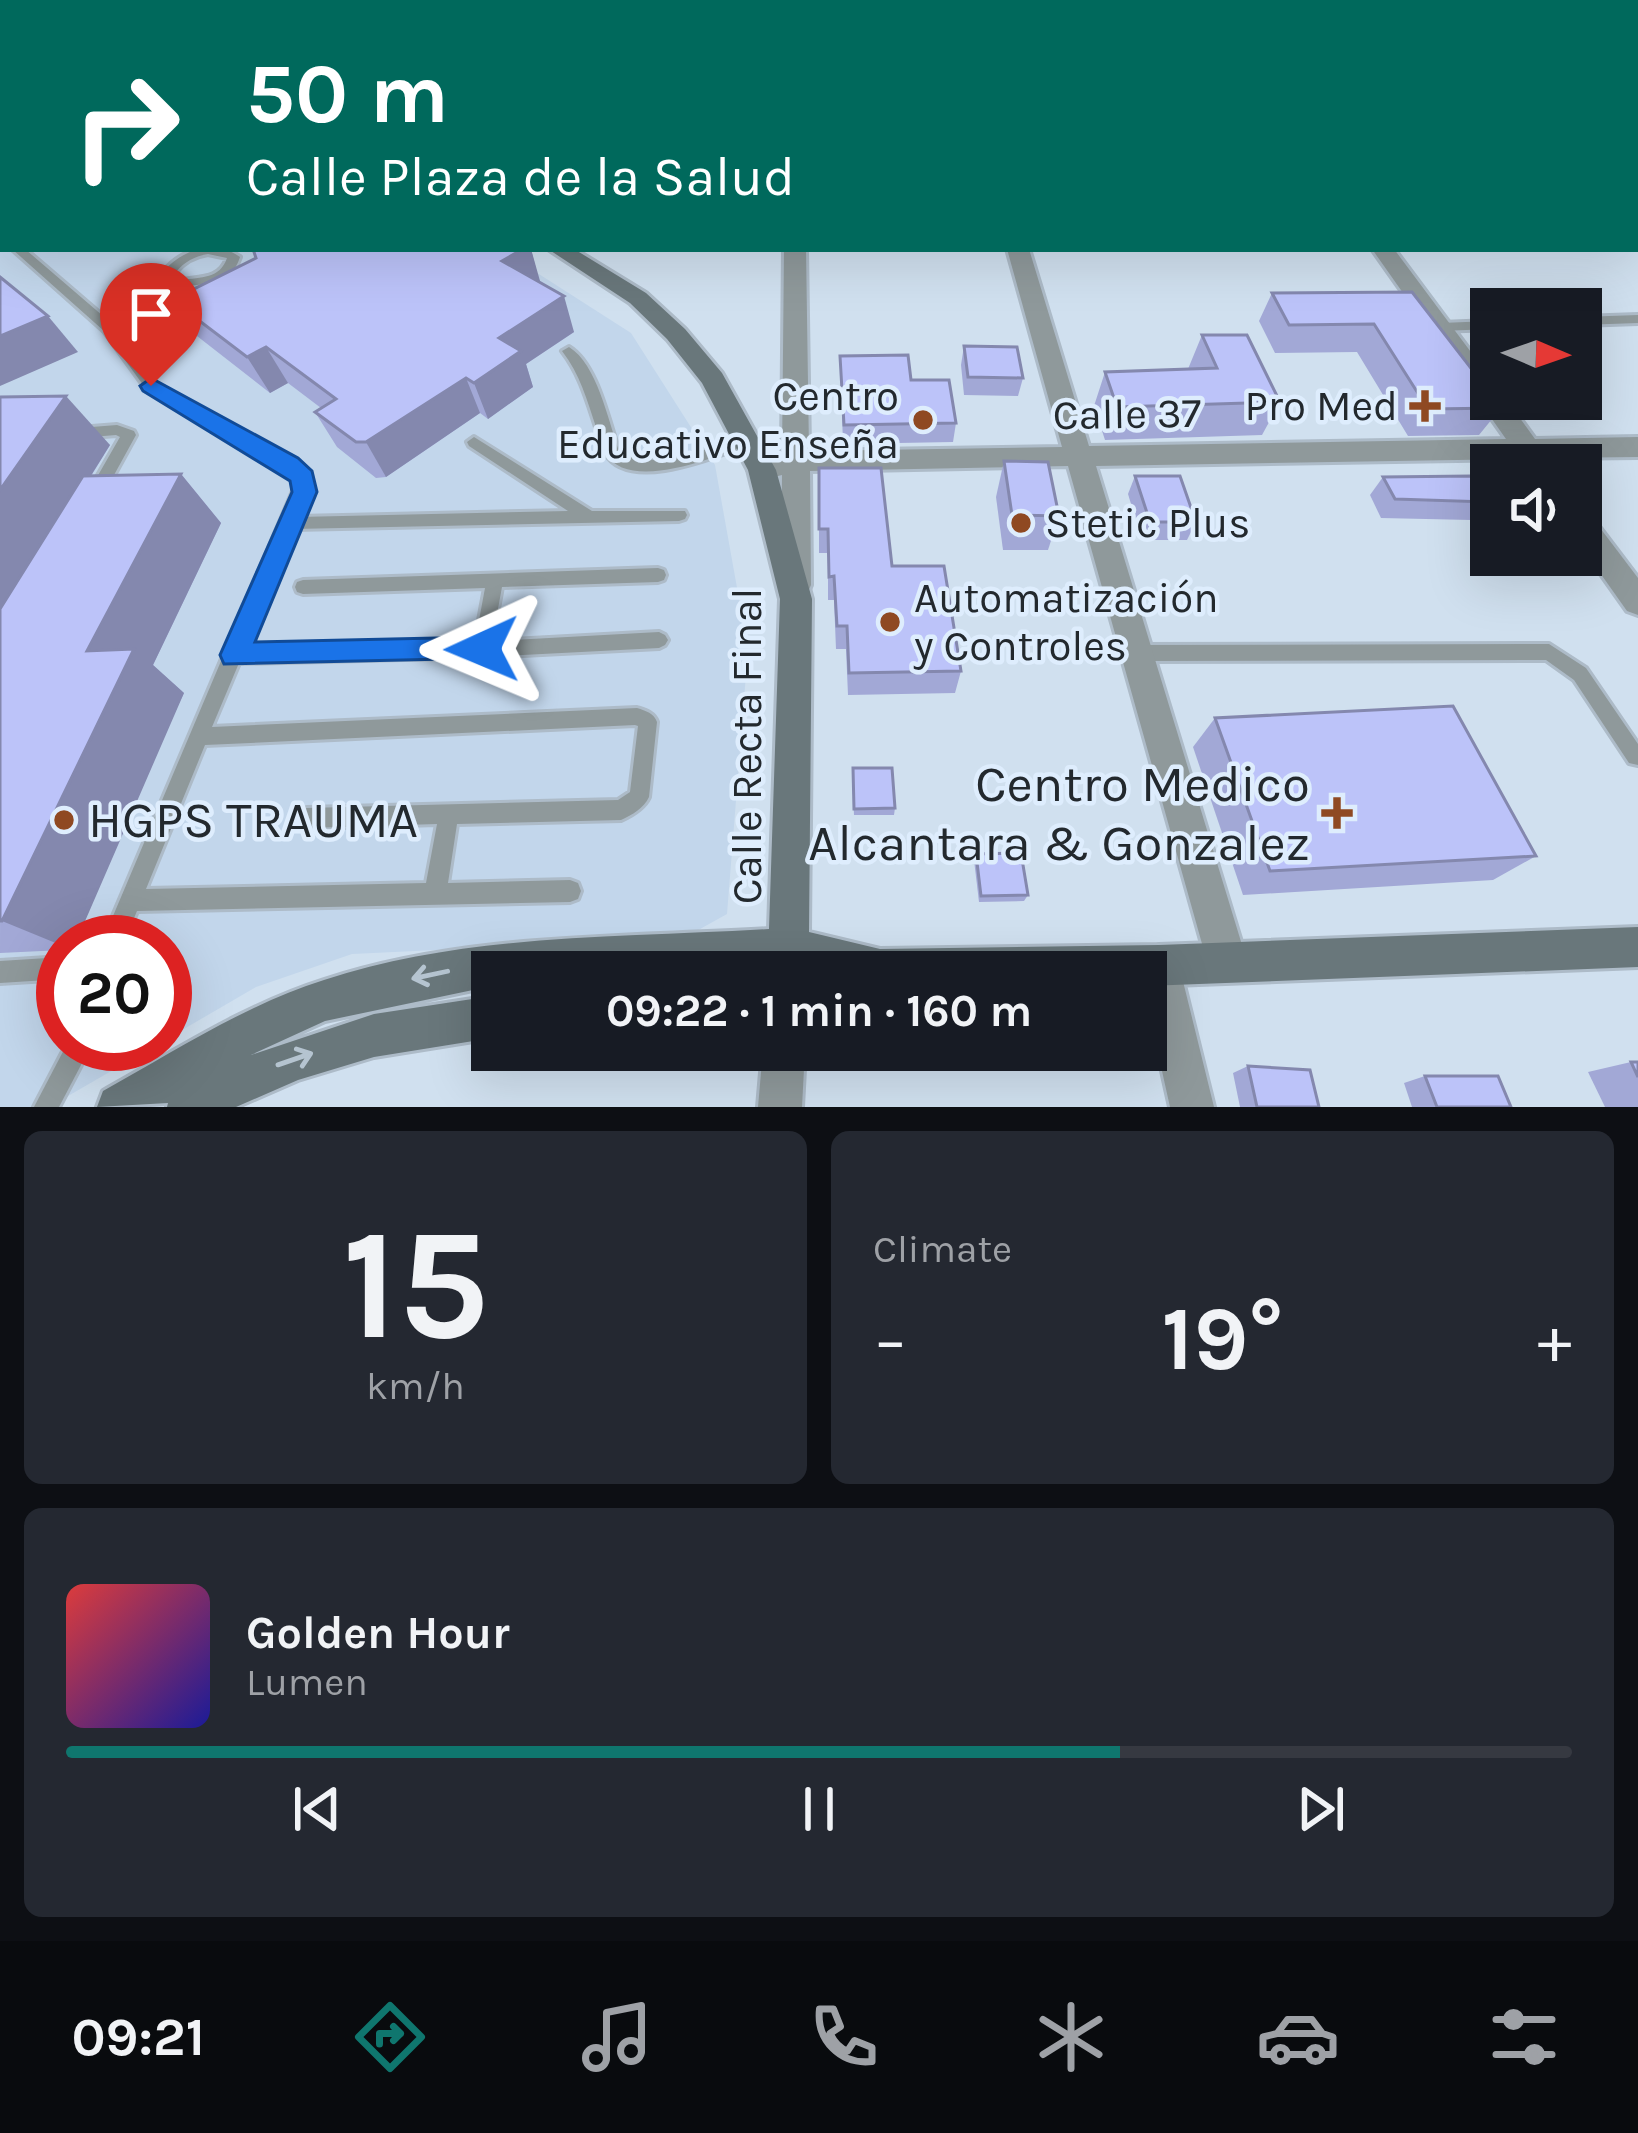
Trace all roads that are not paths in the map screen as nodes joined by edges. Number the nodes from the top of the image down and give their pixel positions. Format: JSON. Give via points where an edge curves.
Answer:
{"nodes":[{"id":1,"x":21,"y":252,"type":"edge"},
{"id":2,"x":204,"y":252,"type":"edge"},
{"id":3,"x":223,"y":252,"type":"edge"},
{"id":4,"x":564,"y":252,"type":"edge"},
{"id":5,"x":795,"y":252,"type":"edge"},
{"id":6,"x":1019,"y":252,"type":"edge"},
{"id":7,"x":1385,"y":252,"type":"edge"},
{"id":8,"x":178,"y":284,"type":"junction"},
{"id":9,"x":1638,"y":319,"type":"edge"},
{"id":10,"x":1602,"y":320,"type":"edge"},
{"id":11,"x":1470,"y":326,"type":"edge"},
{"id":12,"x":1441,"y":327,"type":"junction"},
{"id":13,"x":109,"y":328,"type":"junction"},
{"id":14,"x":569,"y":351,"type":"dead end"},
{"id":15,"x":1470,"y":369,"type":"edge"},
{"id":16,"x":70,"y":434,"type":"edge"},
{"id":17,"x":748,"y":440,"type":"junction"},
{"id":18,"x":475,"y":442,"type":"dead end"},
{"id":19,"x":1638,"y":447,"type":"edge"},
{"id":20,"x":1602,"y":450,"type":"edge"},
{"id":21,"x":1079,"y":457,"type":"junction"},
{"id":22,"x":1470,"y":457,"type":"edge"},
{"id":23,"x":800,"y":461,"type":"junction"},
{"id":24,"x":762,"y":470,"type":"junction"},
{"id":25,"x":679,"y":515,"type":"dead end"},
{"id":26,"x":81,"y":517,"type":"edge"},
{"id":27,"x":590,"y":517,"type":"junction"},
{"id":28,"x":292,"y":523,"type":"junction"},
{"id":29,"x":1602,"y":553,"type":"edge"},
{"id":30,"x":658,"y":574,"type":"dead end"},
{"id":31,"x":495,"y":580,"type":"junction"},
{"id":32,"x":303,"y":587,"type":"dead end"},
{"id":33,"x":796,"y":599,"type":"junction"},
{"id":34,"x":1638,"y":602,"type":"edge"},
{"id":35,"x":659,"y":640,"type":"dead end"},
{"id":36,"x":482,"y":649,"type":"junction"},
{"id":37,"x":1137,"y":653,"type":"junction"},
{"id":38,"x":235,"y":655,"type":"junction"},
{"id":39,"x":202,"y":736,"type":"junction"},
{"id":40,"x":1636,"y":757,"type":"edge"},
{"id":41,"x":449,"y":813,"type":"junction"},
{"id":42,"x":307,"y":818,"type":"dead end"},
{"id":43,"x":570,"y":891,"type":"dead end"},
{"id":44,"x":435,"y":894,"type":"junction"},
{"id":45,"x":131,"y":900,"type":"junction"},
{"id":46,"x":125,"y":915,"type":"edge"},
{"id":47,"x":1638,"y":946,"type":"edge"},
{"id":48,"x":788,"y":951,"type":"edge"},
{"id":49,"x":1226,"y":958,"type":"junction"},
{"id":50,"x":1167,"y":964,"type":"edge"},
{"id":51,"x":471,"y":967,"type":"edge"},
{"id":52,"x":36,"y":970,"type":"edge"},
{"id":53,"x":0,"y":972,"type":"edge"},
{"id":54,"x":1167,"y":999,"type":"edge"},
{"id":55,"x":471,"y":1018,"type":"edge"},
{"id":56,"x":65,"y":1071,"type":"edge"},
{"id":57,"x":783,"y":1071,"type":"edge"},
{"id":58,"x":46,"y":1107,"type":"edge"},
{"id":59,"x":119,"y":1107,"type":"edge"},
{"id":60,"x":189,"y":1107,"type":"edge"},
{"id":61,"x":780,"y":1107,"type":"edge"},
{"id":62,"x":1192,"y":1107,"type":"edge"}],
"edges":[{"from":1,"to":13,"type":"lane"},
{"from":2,"to":8,"type":"lane","via":[[169,272]]},
{"from":3,"to":8,"type":"lane","via":[[234,257],[232,268],[217,279]]},
{"from":4,"to":17,"type":"main road","name":"Calle Recta Final","via":[[638,298],[676,334]]},
{"from":5,"to":23,"type":"street"},
{"from":6,"to":21,"type":"street"},
{"from":7,"to":12,"type":"street"},
{"from":8,"to":13,"type":"lane"},
{"from":9,"to":10,"type":"lane"},
{"from":11,"to":12,"type":"lane"},
{"from":12,"to":15,"type":"street"},
{"from":13,"to":28,"type":"lane","via":[[151,386],[299,470],[304,492]]},
{"from":14,"to":17,"type":"lane","via":[[622,462],[658,465]]},
{"from":16,"to":26,"type":"lane","via":[[129,435]]},
{"from":17,"to":24,"type":"main road","name":"Calle Recta Final"},
{"from":18,"to":27,"type":"lane"},
{"from":19,"to":20,"type":"street","name":"Calle 37"},
{"from":21,"to":22,"type":"street","name":"Calle 37"},
{"from":21,"to":23,"type":"street","name":"Calle 37"},
{"from":21,"to":37,"type":"street"},
{"from":23,"to":24,"type":"street","name":"Calle 37"},
{"from":23,"to":33,"type":"street"},
{"from":24,"to":33,"type":"main road","name":"Calle Recta Final"},
{"from":25,"to":27,"type":"lane"},
{"from":27,"to":28,"type":"lane"},
{"from":28,"to":38,"type":"lane"},
{"from":29,"to":34,"type":"street"},
{"from":30,"to":31,"type":"lane"},
{"from":31,"to":32,"type":"lane"},
{"from":31,"to":36,"type":"lane"},
{"from":33,"to":48,"type":"main road","name":"Calle Recta Final"},
{"from":35,"to":36,"type":"lane"},
{"from":36,"to":38,"type":"lane"},
{"from":37,"to":40,"type":"lane","via":[[1549,652],[1580,674]]},
{"from":37,"to":49,"type":"street"},
{"from":38,"to":39,"type":"lane"},
{"from":39,"to":41,"type":"lane","via":[[637,716],[648,722],[639,797],[621,810]]},
{"from":39,"to":45,"type":"lane"},
{"from":41,"to":42,"type":"lane"},
{"from":41,"to":44,"type":"lane"},
{"from":43,"to":44,"type":"lane"},
{"from":44,"to":45,"type":"lane"},
{"from":45,"to":46,"type":"lane"},
{"from":47,"to":49,"type":"main road"},
{"from":49,"to":50,"type":"main road"},
{"from":51,"to":59,"type":"main road","one_way":true,"via":[[325,1000],[257,1028]]},
{"from":52,"to":53,"type":"lane"},
{"from":54,"to":62,"type":"street"},
{"from":60,"to":55,"type":"main road","one_way":true,"via":[[353,1040]]},
{"from":56,"to":58,"type":"lane"},
{"from":57,"to":61,"type":"street"}]}
